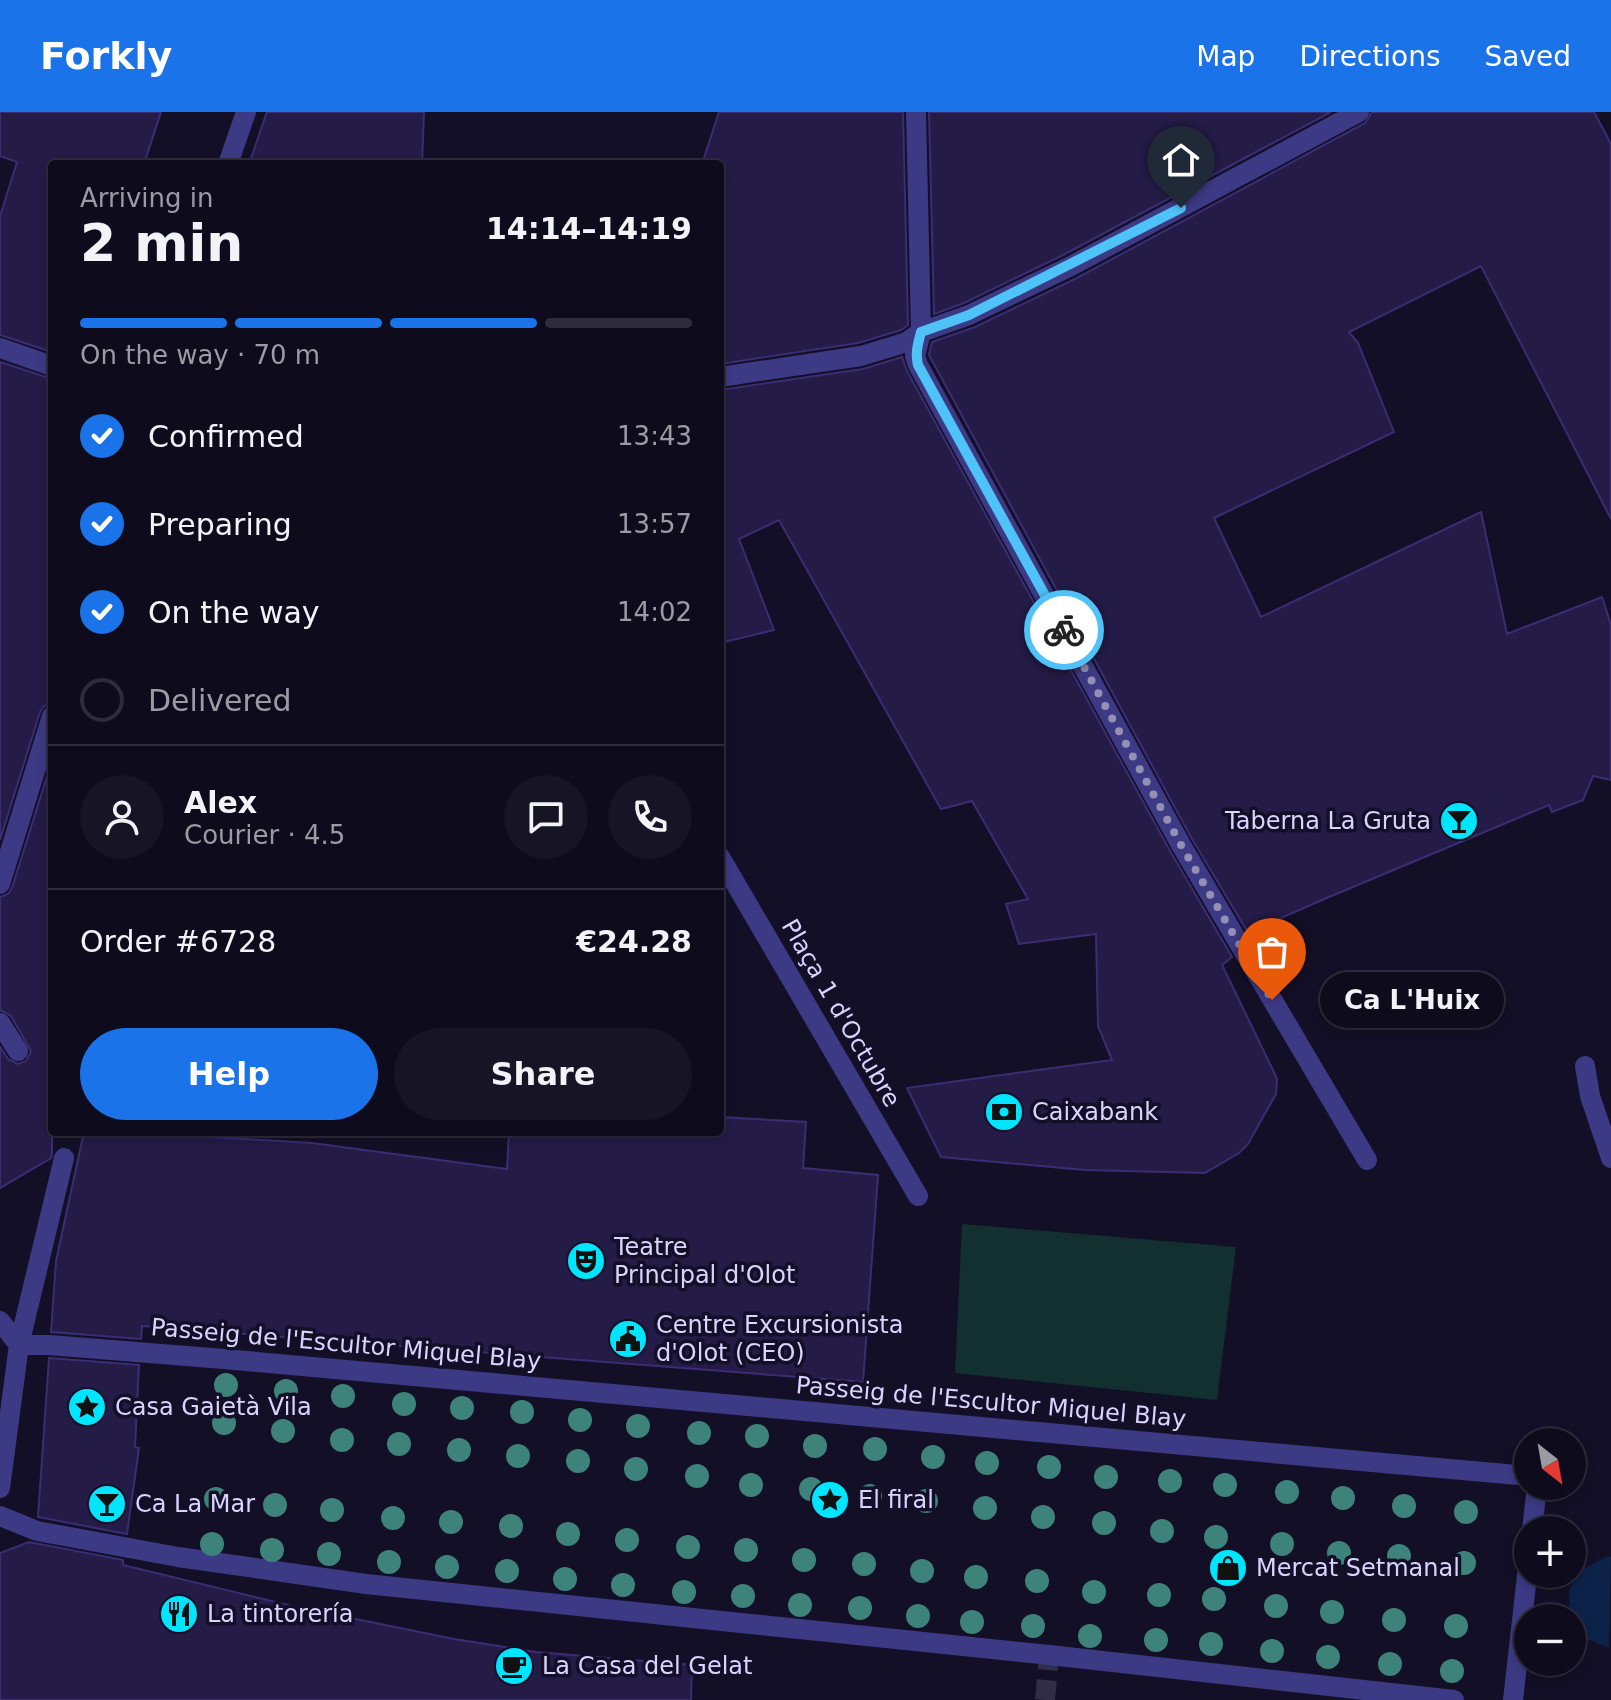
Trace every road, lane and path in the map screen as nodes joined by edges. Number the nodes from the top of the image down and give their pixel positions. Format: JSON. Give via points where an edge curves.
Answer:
{"nodes":[{"id":1,"x":246,"y":112,"type":"edge"},
{"id":2,"x":916,"y":112,"type":"edge"},
{"id":3,"x":1359,"y":112,"type":"edge"},
{"id":4,"x":229,"y":160,"type":"edge"},
{"id":5,"x":921,"y":332,"type":"junction"},
{"id":6,"x":0,"y":348,"type":"edge"},
{"id":7,"x":48,"y":365,"type":"edge"},
{"id":8,"x":724,"y":376,"type":"edge"},
{"id":9,"x":48,"y":729,"type":"edge"},
{"id":10,"x":724,"y":864,"type":"edge"},
{"id":11,"x":0,"y":884,"type":"edge"},
{"id":12,"x":0,"y":1023,"type":"edge"},
{"id":13,"x":18,"y":1051,"type":"dead end"},
{"id":14,"x":1585,"y":1066,"type":"dead end"},
{"id":15,"x":64,"y":1158,"type":"dead end"},
{"id":16,"x":1611,"y":1158,"type":"edge"},
{"id":17,"x":1367,"y":1160,"type":"dead end"},
{"id":18,"x":918,"y":1196,"type":"dead end"},
{"id":19,"x":0,"y":1321,"type":"edge"},
{"id":20,"x":19,"y":1345,"type":"junction"},
{"id":21,"x":1514,"y":1475,"type":"edge"},
{"id":22,"x":0,"y":1488,"type":"edge"},
{"id":23,"x":0,"y":1516,"type":"edge"},
{"id":24,"x":1526,"y":1588,"type":"edge"},
{"id":25,"x":1454,"y":1700,"type":"edge"},
{"id":26,"x":1513,"y":1700,"type":"edge"}],
"edges":[{"from":1,"to":4,"type":"street"},
{"from":2,"to":5,"type":"street"},
{"from":3,"to":5,"type":"street","via":[[1071,266]]},
{"from":5,"to":8,"type":"street","via":[[886,351]]},
{"from":5,"to":17,"type":"street","via":[[918,365],[1181,845]]},
{"from":6,"to":7,"type":"street"},
{"from":9,"to":11,"type":"street"},
{"from":10,"to":18,"type":"street","name":"Plaça 1 d'Octubre"},
{"from":12,"to":13,"type":"street"},
{"from":14,"to":16,"type":"street"},
{"from":15,"to":20,"type":"street"},
{"from":19,"to":20,"type":"street"},
{"from":20,"to":21,"type":"street","name":"Passeig de l'Escultor Miquel Blay"},
{"from":20,"to":22,"type":"street"},
{"from":23,"to":25,"type":"street","via":[[37,1531],[366,1584]]},
{"from":24,"to":26,"type":"street"}]}
